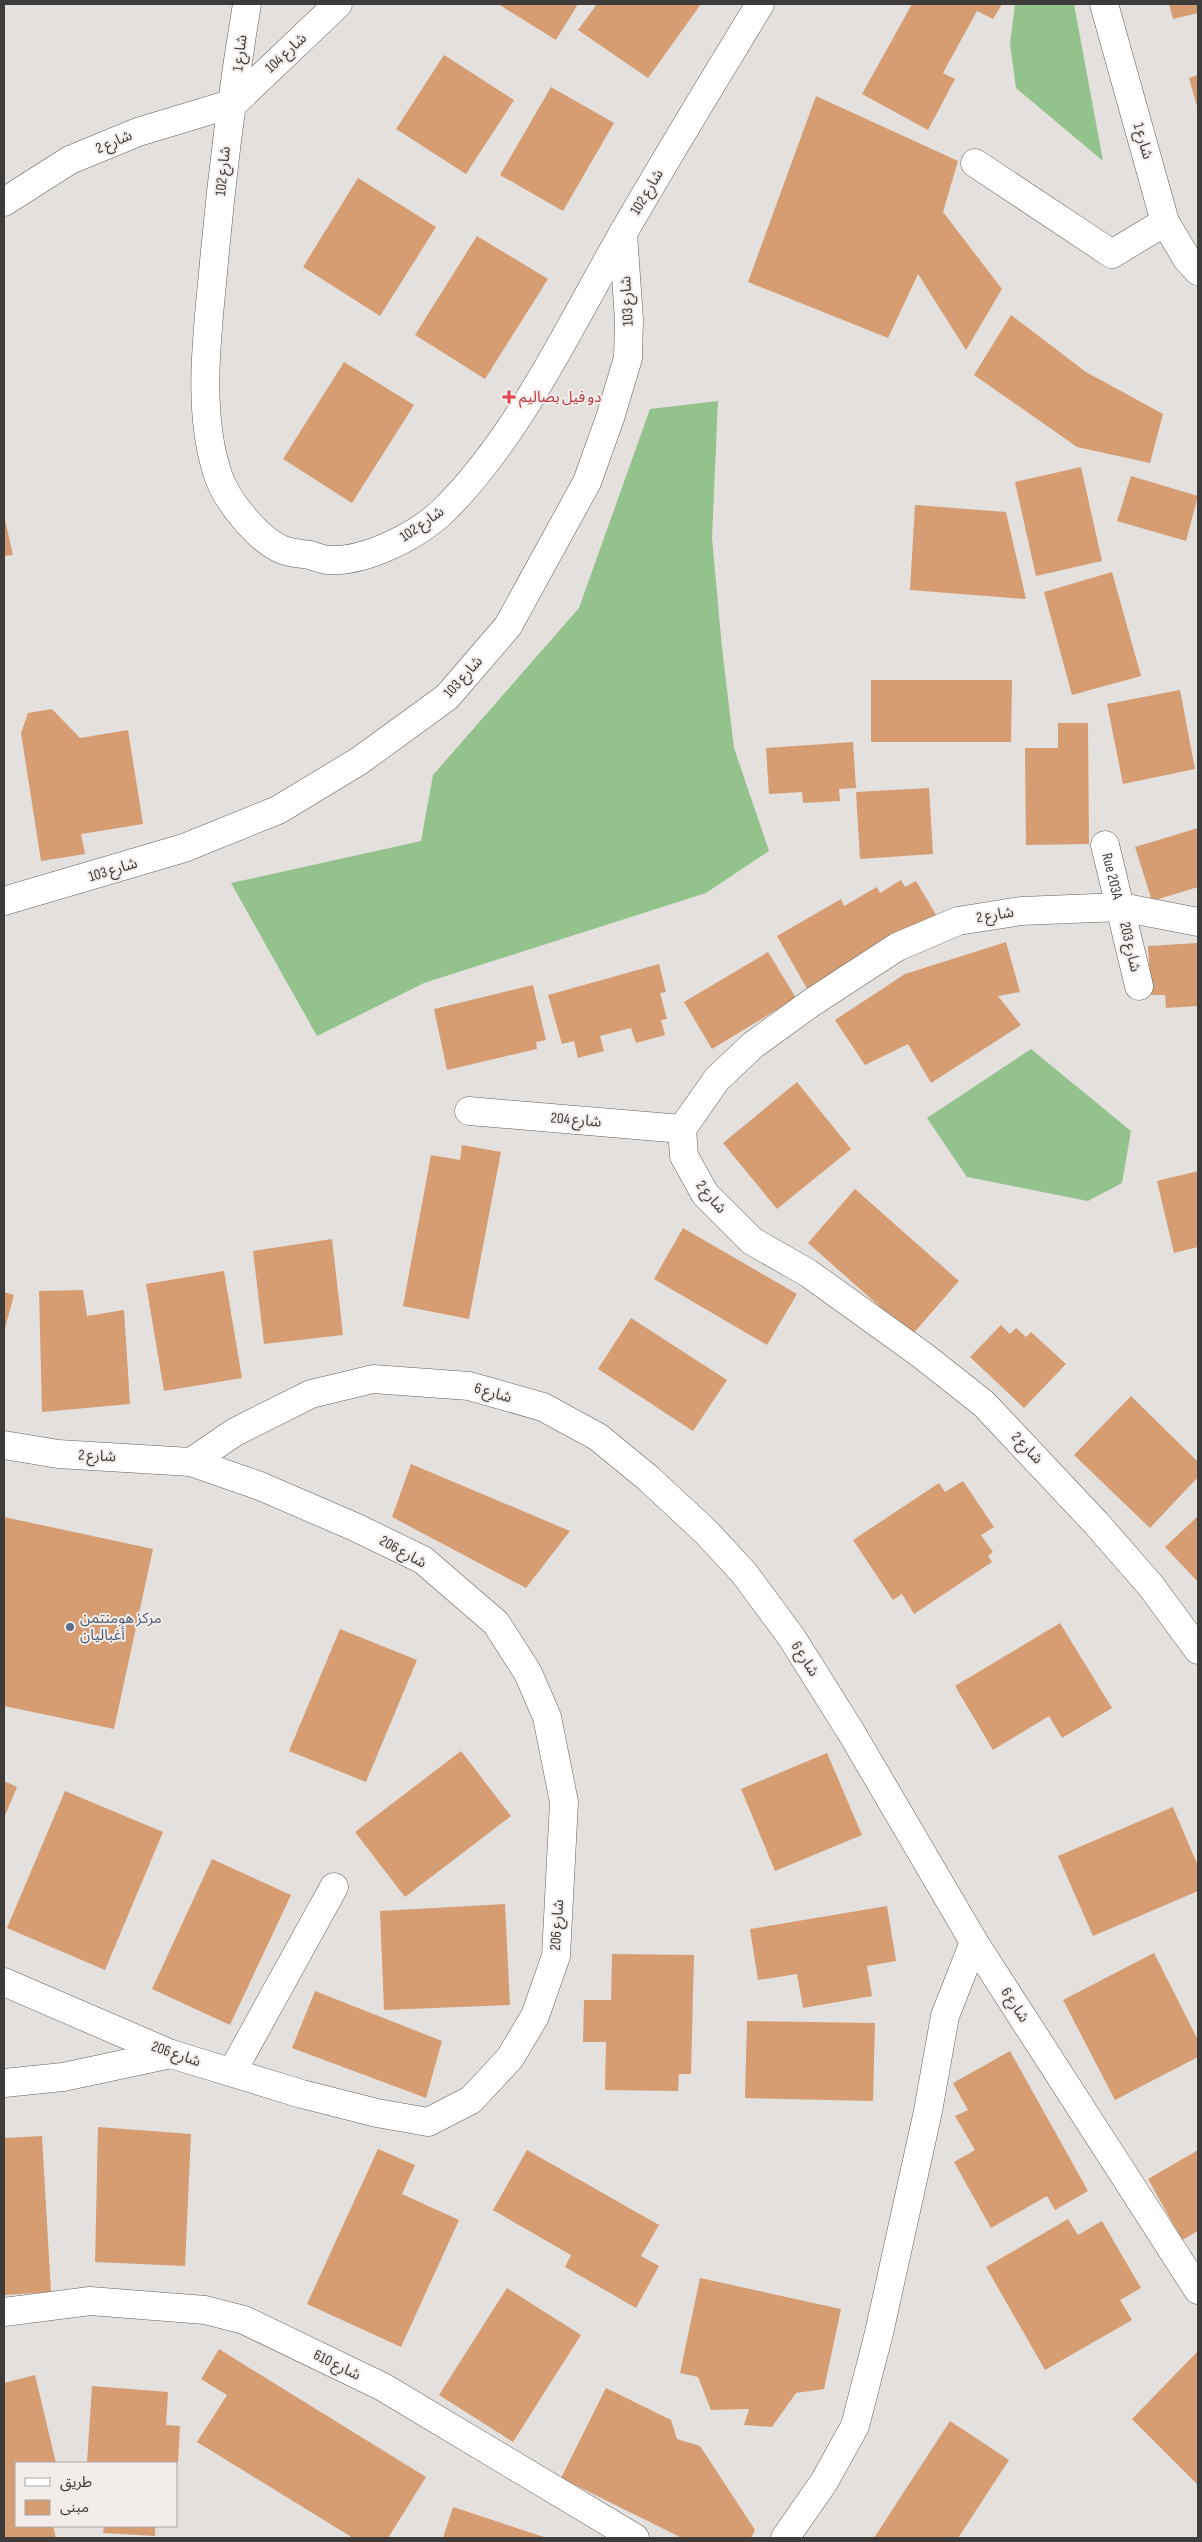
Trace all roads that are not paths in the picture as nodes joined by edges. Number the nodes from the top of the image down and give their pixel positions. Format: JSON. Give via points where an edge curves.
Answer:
{"nodes":[{"id":1,"x":247,"y":4,"type":"edge"},
{"id":2,"x":338,"y":4,"type":"edge"},
{"id":3,"x":760,"y":4,"type":"edge"},
{"id":4,"x":1104,"y":4,"type":"edge"},
{"id":5,"x":234,"y":103,"type":"junction"},
{"id":6,"x":975,"y":163,"type":"dead end"},
{"id":7,"x":4,"y":202,"type":"edge"},
{"id":8,"x":1165,"y":222,"type":"junction"},
{"id":9,"x":624,"y":232,"type":"junction"},
{"id":10,"x":1198,"y":271,"type":"edge"},
{"id":11,"x":1105,"y":845,"type":"dead end"},
{"id":12,"x":4,"y":901,"type":"edge"},
{"id":13,"x":1121,"y":907,"type":"junction"},
{"id":14,"x":1198,"y":922,"type":"edge"},
{"id":15,"x":1139,"y":986,"type":"dead end"},
{"id":16,"x":469,"y":1111,"type":"dead end"},
{"id":17,"x":682,"y":1130,"type":"junction"},
{"id":18,"x":4,"y":1445,"type":"edge"},
{"id":19,"x":191,"y":1462,"type":"junction"},
{"id":20,"x":1198,"y":1650,"type":"edge"},
{"id":21,"x":334,"y":1887,"type":"dead end"},
{"id":22,"x":974,"y":1942,"type":"junction"},
{"id":23,"x":4,"y":1982,"type":"edge"},
{"id":24,"x":171,"y":2054,"type":"junction"},
{"id":25,"x":232,"y":2072,"type":"junction"},
{"id":26,"x":4,"y":2083,"type":"edge"},
{"id":27,"x":1198,"y":2290,"type":"edge"},
{"id":28,"x":4,"y":2312,"type":"edge"},
{"id":29,"x":635,"y":2538,"type":"edge"},
{"id":30,"x":785,"y":2538,"type":"edge"}],
"edges":[{"from":1,"to":5,"type":"street","name":"شارع 1"},
{"from":2,"to":5,"type":"street","name":"شارع 104"},
{"from":3,"to":9,"type":"street","name":"شارع 102"},
{"from":4,"to":8,"type":"street","name":"شارع 1"},
{"from":5,"to":7,"type":"street","name":"شارع 2","via":[[138,132],[70,160]]},
{"from":5,"to":9,"type":"street","name":"شارع 102","via":[[224,152],[206,352],[209,430],[222,486],[252,527],[280,549],[330,560],[366,555],[401,540],[443,512],[488,461],[549,364]]},
{"from":6,"to":8,"type":"street","via":[[1112,254]]},
{"from":8,"to":10,"type":"street","name":"شارع 1","via":[[1187,260]]},
{"from":9,"to":12,"type":"street","name":"شارع 103","via":[[628,358],[587,482],[508,626],[447,697],[359,762],[278,810],[184,848]]},
{"from":11,"to":13,"type":"street","name":"Rue 203A"},
{"from":13,"to":14,"type":"street","name":"شارع 2"},
{"from":13,"to":15,"type":"street","name":"شارع 203"},
{"from":13,"to":17,"type":"street","name":"شارع 2","via":[[1021,911],[958,921],[897,947],[753,1045],[718,1079]]},
{"from":16,"to":17,"type":"street","name":"شارع 204"},
{"from":17,"to":20,"type":"street","name":"شارع 2","via":[[684,1156],[705,1194],[752,1240],[808,1274],[922,1355],[984,1404],[1151,1586]]},
{"from":18,"to":19,"type":"street","name":"شارع 2","via":[[58,1454]]},
{"from":19,"to":22,"type":"street","name":"شارع 6","via":[[235,1432],[312,1394],[373,1379],[469,1386],[543,1407],[598,1436],[706,1532],[749,1580],[792,1638],[851,1732]]},
{"from":19,"to":25,"type":"street","name":"شارع 206","via":[[268,1489],[424,1560],[496,1623],[528,1674],[547,1717],[564,1802],[556,1956],[535,2016],[510,2058],[471,2100],[428,2122],[377,2114]]},
{"from":21,"to":25,"type":"street"},
{"from":22,"to":27,"type":"street","name":"شارع 6"},
{"from":22,"to":30,"type":"street","via":[[945,2016],[928,2111],[855,2426],[824,2482]]},
{"from":23,"to":24,"type":"street","name":"شارع 206"},
{"from":24,"to":25,"type":"street","name":"شارع 206"},
{"from":24,"to":26,"type":"street","via":[[63,2077]]},
{"from":28,"to":29,"type":"street","name":"شارع 610","via":[[90,2301],[205,2310],[244,2320],[383,2387]]}]}
